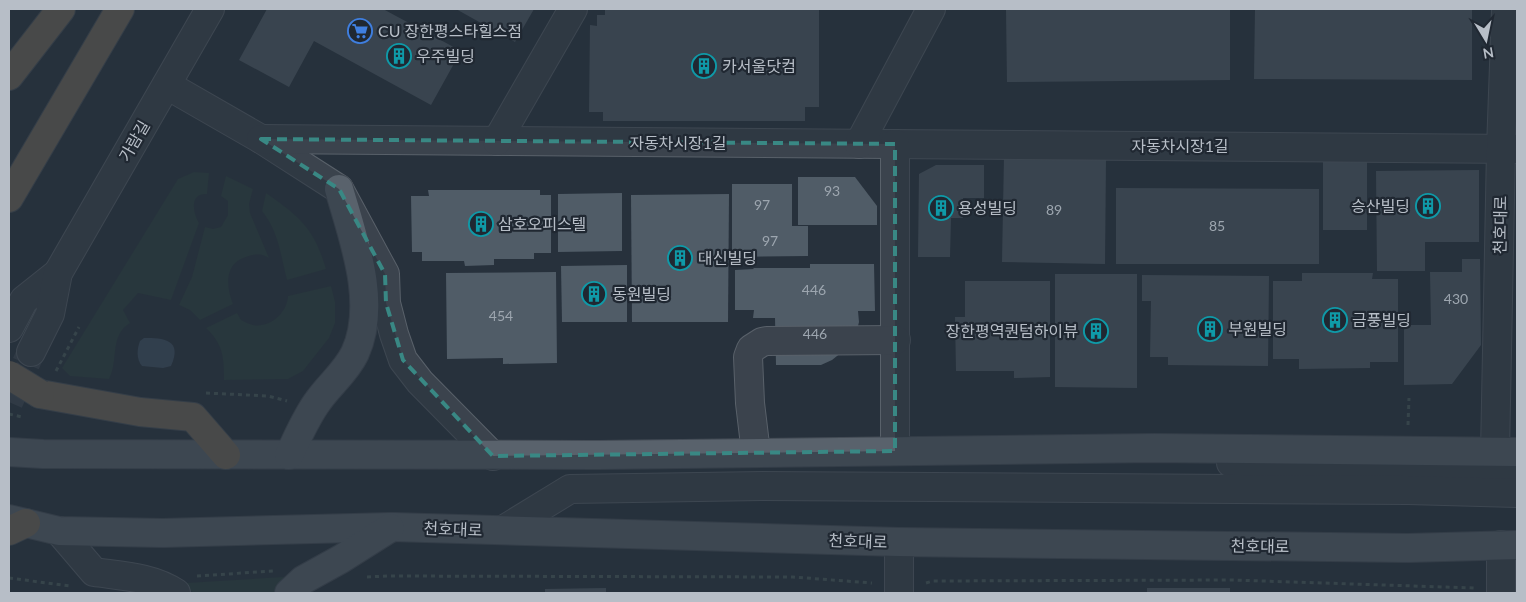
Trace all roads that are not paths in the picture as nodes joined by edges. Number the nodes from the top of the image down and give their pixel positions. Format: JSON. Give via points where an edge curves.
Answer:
{"nodes":[{"id":1,"x":61,"y":9,"type":"edge"},
{"id":2,"x":120,"y":9,"type":"edge"},
{"id":3,"x":210,"y":9,"type":"edge"},
{"id":4,"x":573,"y":9,"type":"edge"},
{"id":5,"x":931,"y":9,"type":"edge"},
{"id":6,"x":1506,"y":9,"type":"edge"},
{"id":7,"x":9,"y":76,"type":"edge"},
{"id":8,"x":167,"y":85,"type":"junction"},
{"id":9,"x":261,"y":139,"type":"junction"},
{"id":10,"x":496,"y":141,"type":"junction"},
{"id":11,"x":860,"y":144,"type":"junction"},
{"id":12,"x":895,"y":144,"type":"junction"},
{"id":13,"x":1509,"y":149,"type":"edge"},
{"id":14,"x":339,"y":188,"type":"junction"},
{"id":15,"x":9,"y":198,"type":"edge"},
{"id":16,"x":58,"y":273,"type":"junction"},
{"id":17,"x":9,"y":328,"type":"edge"},
{"id":18,"x":896,"y":340,"type":"junction"},
{"id":19,"x":31,"y":352,"type":"tunnel mouth"},
{"id":20,"x":9,"y":375,"type":"edge"},
{"id":21,"x":895,"y":451,"type":"junction"},
{"id":22,"x":9,"y":452,"type":"edge"},
{"id":23,"x":756,"y":453,"type":"junction"},
{"id":24,"x":226,"y":455,"type":"junction"},
{"id":25,"x":289,"y":455,"type":"junction"},
{"id":26,"x":493,"y":456,"type":"junction"},
{"id":27,"x":1510,"y":457,"type":"edge"},
{"id":28,"x":1517,"y":493,"type":"edge"},
{"id":29,"x":14,"y":524,"type":"edge"},
{"id":30,"x":392,"y":527,"type":"junction"},
{"id":31,"x":503,"y":530,"type":"junction"},
{"id":32,"x":59,"y":531,"type":"junction"},
{"id":33,"x":899,"y":542,"type":"junction"},
{"id":34,"x":1509,"y":545,"type":"edge"},
{"id":35,"x":183,"y":585,"type":"edge"},
{"id":36,"x":888,"y":589,"type":"edge"},
{"id":37,"x":1490,"y":591,"type":"edge"},
{"id":38,"x":289,"y":593,"type":"edge"}],
"edges":[{"from":1,"to":7,"type":"highway"},
{"from":2,"to":15,"type":"highway"},
{"from":3,"to":8,"type":"street","name":"가람길"},
{"from":4,"to":10,"type":"street"},
{"from":5,"to":11,"type":"street"},
{"from":6,"to":13,"type":"street"},
{"from":8,"to":9,"type":"street"},
{"from":8,"to":16,"type":"street","name":"가람길"},
{"from":9,"to":10,"type":"street","name":"자동차시장1길"},
{"from":9,"to":14,"type":"street"},
{"from":10,"to":11,"type":"street","name":"자동차시장1길"},
{"from":11,"to":12,"type":"street","name":"자동차시장1길"},
{"from":12,"to":13,"type":"street","name":"자동차시장1길"},
{"from":12,"to":18,"type":"street"},
{"from":13,"to":27,"type":"street","name":"천호대로"},
{"from":14,"to":25,"type":"main road","via":[[362,278],[362,331],[355,352],[342,374],[314,407]]},
{"from":14,"to":26,"type":"street","via":[[385,274],[386,303],[402,360]]},
{"from":16,"to":17,"type":"street","name":"가람길","via":[[24,300]]},
{"from":16,"to":19,"type":"street","name":"가람길","via":[[50,314]]},
{"from":18,"to":21,"type":"street"},
{"from":18,"to":23,"type":"street","via":[[767,341],[751,349],[748,357],[750,402]]},
{"from":20,"to":24,"type":"highway","bridge":true,"via":[[132,410],[193,417]]},
{"from":21,"to":23,"type":"main road","name":"천호대로"},
{"from":21,"to":27,"type":"main road","name":"천호대로","via":[[1154,448]]},
{"from":22,"to":24,"type":"main road","name":"천호대로"},
{"from":23,"to":26,"type":"main road","name":"천호대로"},
{"from":24,"to":25,"type":"main road","name":"천호대로"},
{"from":25,"to":26,"type":"main road","name":"천호대로"},
{"from":28,"to":31,"type":"street","via":[[762,486],[570,489]]},
{"from":29,"to":32,"type":"main road","name":"천호대로"},
{"from":30,"to":31,"type":"main road","name":"천호대로"},
{"from":30,"to":32,"type":"main road","name":"천호대로","via":[[163,533]]},
{"from":30,"to":38,"type":"main road","via":[[303,580]]},
{"from":31,"to":33,"type":"main road","name":"천호대로"},
{"from":32,"to":35,"type":"street","via":[[94,572],[164,585]]},
{"from":33,"to":34,"type":"main road","name":"천호대로","via":[[1408,548]]},
{"from":33,"to":36,"type":"street","name":"천호대로"},
{"from":34,"to":37,"type":"street","name":"천호대로"}]}
